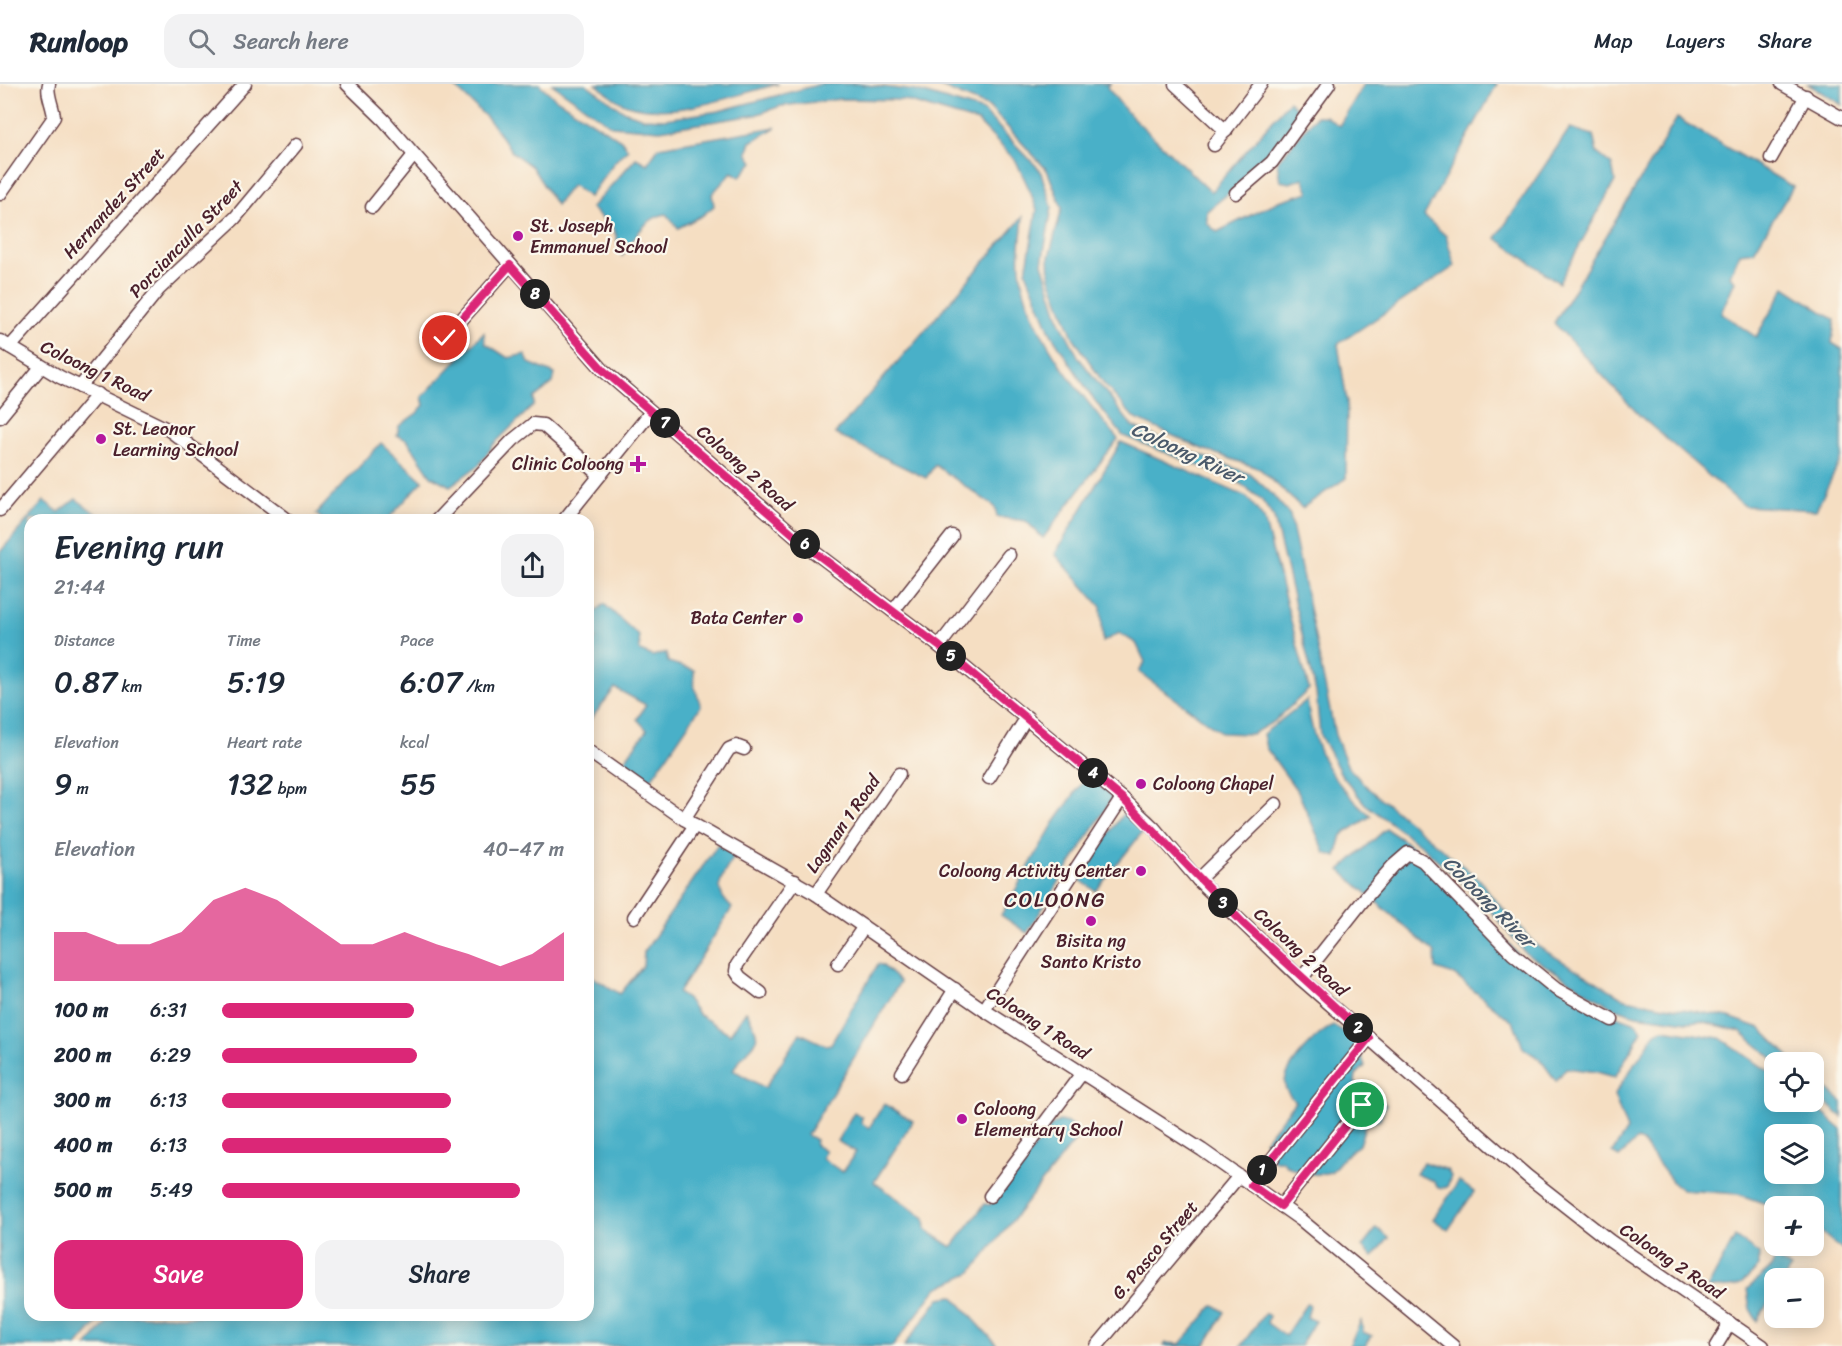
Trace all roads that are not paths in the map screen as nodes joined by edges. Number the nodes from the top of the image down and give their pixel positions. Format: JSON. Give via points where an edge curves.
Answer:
{"nodes":[{"id":1,"x":49,"y":84,"type":"edge"},
{"id":2,"x":245,"y":84,"type":"edge"},
{"id":3,"x":347,"y":84,"type":"edge"},
{"id":4,"x":1175,"y":84,"type":"edge"},
{"id":5,"x":1262,"y":84,"type":"edge"},
{"id":6,"x":1329,"y":84,"type":"edge"},
{"id":7,"x":1782,"y":84,"type":"edge"},
{"id":8,"x":1806,"y":96,"type":"junction"},
{"id":9,"x":1842,"y":118,"type":"edge"},
{"id":10,"x":1226,"y":131,"type":"junction"},
{"id":11,"x":1214,"y":145,"type":"dead end"},
{"id":12,"x":296,"y":146,"type":"dead end"},
{"id":13,"x":414,"y":155,"type":"junction"},
{"id":14,"x":1771,"y":158,"type":"dead end"},
{"id":15,"x":1236,"y":193,"type":"dead end"},
{"id":16,"x":0,"y":194,"type":"edge"},
{"id":17,"x":372,"y":207,"type":"dead end"},
{"id":18,"x":510,"y":265,"type":"junction"},
{"id":19,"x":445,"y":338,"type":"dead end"},
{"id":20,"x":5,"y":344,"type":"edge"},
{"id":21,"x":41,"y":367,"type":"junction"},
{"id":22,"x":80,"y":387,"type":"junction"},
{"id":23,"x":98,"y":394,"type":"junction"},
{"id":24,"x":651,"y":412,"type":"junction"},
{"id":25,"x":0,"y":417,"type":"edge"},
{"id":26,"x":600,"y":475,"type":"junction"},
{"id":27,"x":0,"y":510,"type":"edge"},
{"id":28,"x":280,"y":514,"type":"edge"},
{"id":29,"x":444,"y":514,"type":"edge"},
{"id":30,"x":569,"y":514,"type":"edge"},
{"id":31,"x":952,"y":536,"type":"dead end"},
{"id":32,"x":1009,"y":555,"type":"dead end"},
{"id":33,"x":893,"y":611,"type":"junction"},
{"id":34,"x":939,"y":646,"type":"junction"},
{"id":35,"x":1027,"y":717,"type":"junction"},
{"id":36,"x":744,"y":749,"type":"dead end"},
{"id":37,"x":594,"y":756,"type":"edge"},
{"id":38,"x":899,"y":774,"type":"dead end"},
{"id":39,"x":989,"y":778,"type":"dead end"},
{"id":40,"x":1122,"y":798,"type":"junction"},
{"id":41,"x":1276,"y":804,"type":"dead end"},
{"id":42,"x":689,"y":822,"type":"junction"},
{"id":43,"x":1198,"y":880,"type":"junction"},
{"id":44,"x":795,"y":881,"type":"junction"},
{"id":45,"x":816,"y":894,"type":"junction"},
{"id":46,"x":634,"y":917,"type":"dead end"},
{"id":47,"x":863,"y":928,"type":"junction"},
{"id":48,"x":838,"y":964,"type":"dead end"},
{"id":49,"x":1301,"y":979,"type":"junction"},
{"id":50,"x":955,"y":989,"type":"junction"},
{"id":51,"x":761,"y":993,"type":"dead end"},
{"id":52,"x":984,"y":1010,"type":"junction"},
{"id":53,"x":1612,"y":1020,"type":"dead end"},
{"id":54,"x":1369,"y":1038,"type":"junction"},
{"id":55,"x":902,"y":1073,"type":"dead end"},
{"id":56,"x":1082,"y":1073,"type":"junction"},
{"id":57,"x":1362,"y":1105,"type":"dead end"},
{"id":58,"x":1239,"y":1176,"type":"junction"},
{"id":59,"x":1251,"y":1185,"type":"junction"},
{"id":60,"x":990,"y":1196,"type":"dead end"},
{"id":61,"x":1281,"y":1206,"type":"junction"},
{"id":62,"x":1730,"y":1323,"type":"junction"},
{"id":63,"x":1097,"y":1346,"type":"edge"},
{"id":64,"x":1453,"y":1346,"type":"edge"},
{"id":65,"x":1716,"y":1346,"type":"edge"},
{"id":66,"x":1762,"y":1346,"type":"edge"}],
"edges":[{"from":1,"to":16,"type":"street","via":[[54,117]]},
{"from":2,"to":20,"type":"street","name":"Hernandez Street"},
{"from":3,"to":13,"type":"street","name":"Coloong 2 Road"},
{"from":4,"to":10,"type":"street"},
{"from":5,"to":10,"type":"street"},
{"from":6,"to":15,"type":"street","via":[[1272,162]]},
{"from":7,"to":8,"type":"street"},
{"from":8,"to":9,"type":"street"},
{"from":8,"to":14,"type":"street"},
{"from":10,"to":11,"type":"street"},
{"from":12,"to":22,"type":"street","name":"Porcianculla Street","via":[[235,218],[159,289]]},
{"from":13,"to":17,"type":"street"},
{"from":13,"to":18,"type":"street","name":"Coloong 2 Road"},
{"from":18,"to":19,"type":"street"},
{"from":18,"to":24,"type":"street","name":"Coloong 2 Road","via":[[603,370]]},
{"from":20,"to":21,"type":"street","name":"Coloong 1 Road"},
{"from":21,"to":22,"type":"street","name":"Coloong 1 Road"},
{"from":21,"to":25,"type":"street"},
{"from":22,"to":23,"type":"street","name":"Coloong 1 Road"},
{"from":23,"to":27,"type":"street"},
{"from":23,"to":28,"type":"street","name":"Coloong 1 Road","via":[[169,430]]},
{"from":24,"to":26,"type":"street"},
{"from":24,"to":33,"type":"street","name":"Coloong 2 Road","via":[[813,551]]},
{"from":26,"to":29,"type":"street","via":[[543,425],[533,424]]},
{"from":26,"to":30,"type":"street"},
{"from":31,"to":33,"type":"street"},
{"from":32,"to":34,"type":"street"},
{"from":33,"to":34,"type":"street","name":"Coloong 2 Road"},
{"from":34,"to":35,"type":"street","name":"Coloong 2 Road"},
{"from":35,"to":39,"type":"street"},
{"from":35,"to":40,"type":"street","name":"Coloong 2 Road"},
{"from":36,"to":42,"type":"street","via":[[729,749]]},
{"from":37,"to":42,"type":"street","name":"Coloong 1 Road"},
{"from":38,"to":45,"type":"street","name":"Lagman 1 Road"},
{"from":40,"to":43,"type":"street","name":"Coloong 2 Road","via":[[1154,828]]},
{"from":40,"to":52,"type":"street"},
{"from":41,"to":43,"type":"street"},
{"from":42,"to":44,"type":"street","name":"Coloong 1 Road"},
{"from":42,"to":46,"type":"street"},
{"from":43,"to":49,"type":"street","name":"Coloong 2 Road"},
{"from":44,"to":45,"type":"street","name":"Coloong 1 Road"},
{"from":44,"to":51,"type":"street","via":[[737,965],[740,977]]},
{"from":45,"to":47,"type":"street","name":"Coloong 1 Road"},
{"from":47,"to":48,"type":"street"},
{"from":47,"to":50,"type":"street","name":"Coloong 1 Road"},
{"from":49,"to":53,"type":"street","via":[[1366,897],[1408,853],[1424,861],[1513,954],[1547,982]]},
{"from":49,"to":54,"type":"street","name":"Coloong 2 Road"},
{"from":50,"to":52,"type":"street","name":"Coloong 1 Road"},
{"from":50,"to":55,"type":"street"},
{"from":52,"to":56,"type":"street","name":"Coloong 1 Road"},
{"from":54,"to":59,"type":"street"},
{"from":54,"to":62,"type":"street","name":"Coloong 2 Road","via":[[1527,1176],[1610,1241]]},
{"from":56,"to":58,"type":"street","name":"Coloong 1 Road"},
{"from":56,"to":60,"type":"street"},
{"from":57,"to":61,"type":"street"},
{"from":58,"to":59,"type":"street","name":"Coloong 1 Road"},
{"from":58,"to":63,"type":"street","name":"G. Pasco Street"},
{"from":59,"to":61,"type":"street","name":"Coloong 1 Road"},
{"from":61,"to":64,"type":"street","name":"Coloong 1 Road"},
{"from":62,"to":65,"type":"street"},
{"from":62,"to":66,"type":"street","name":"Coloong 2 Road"}]}
